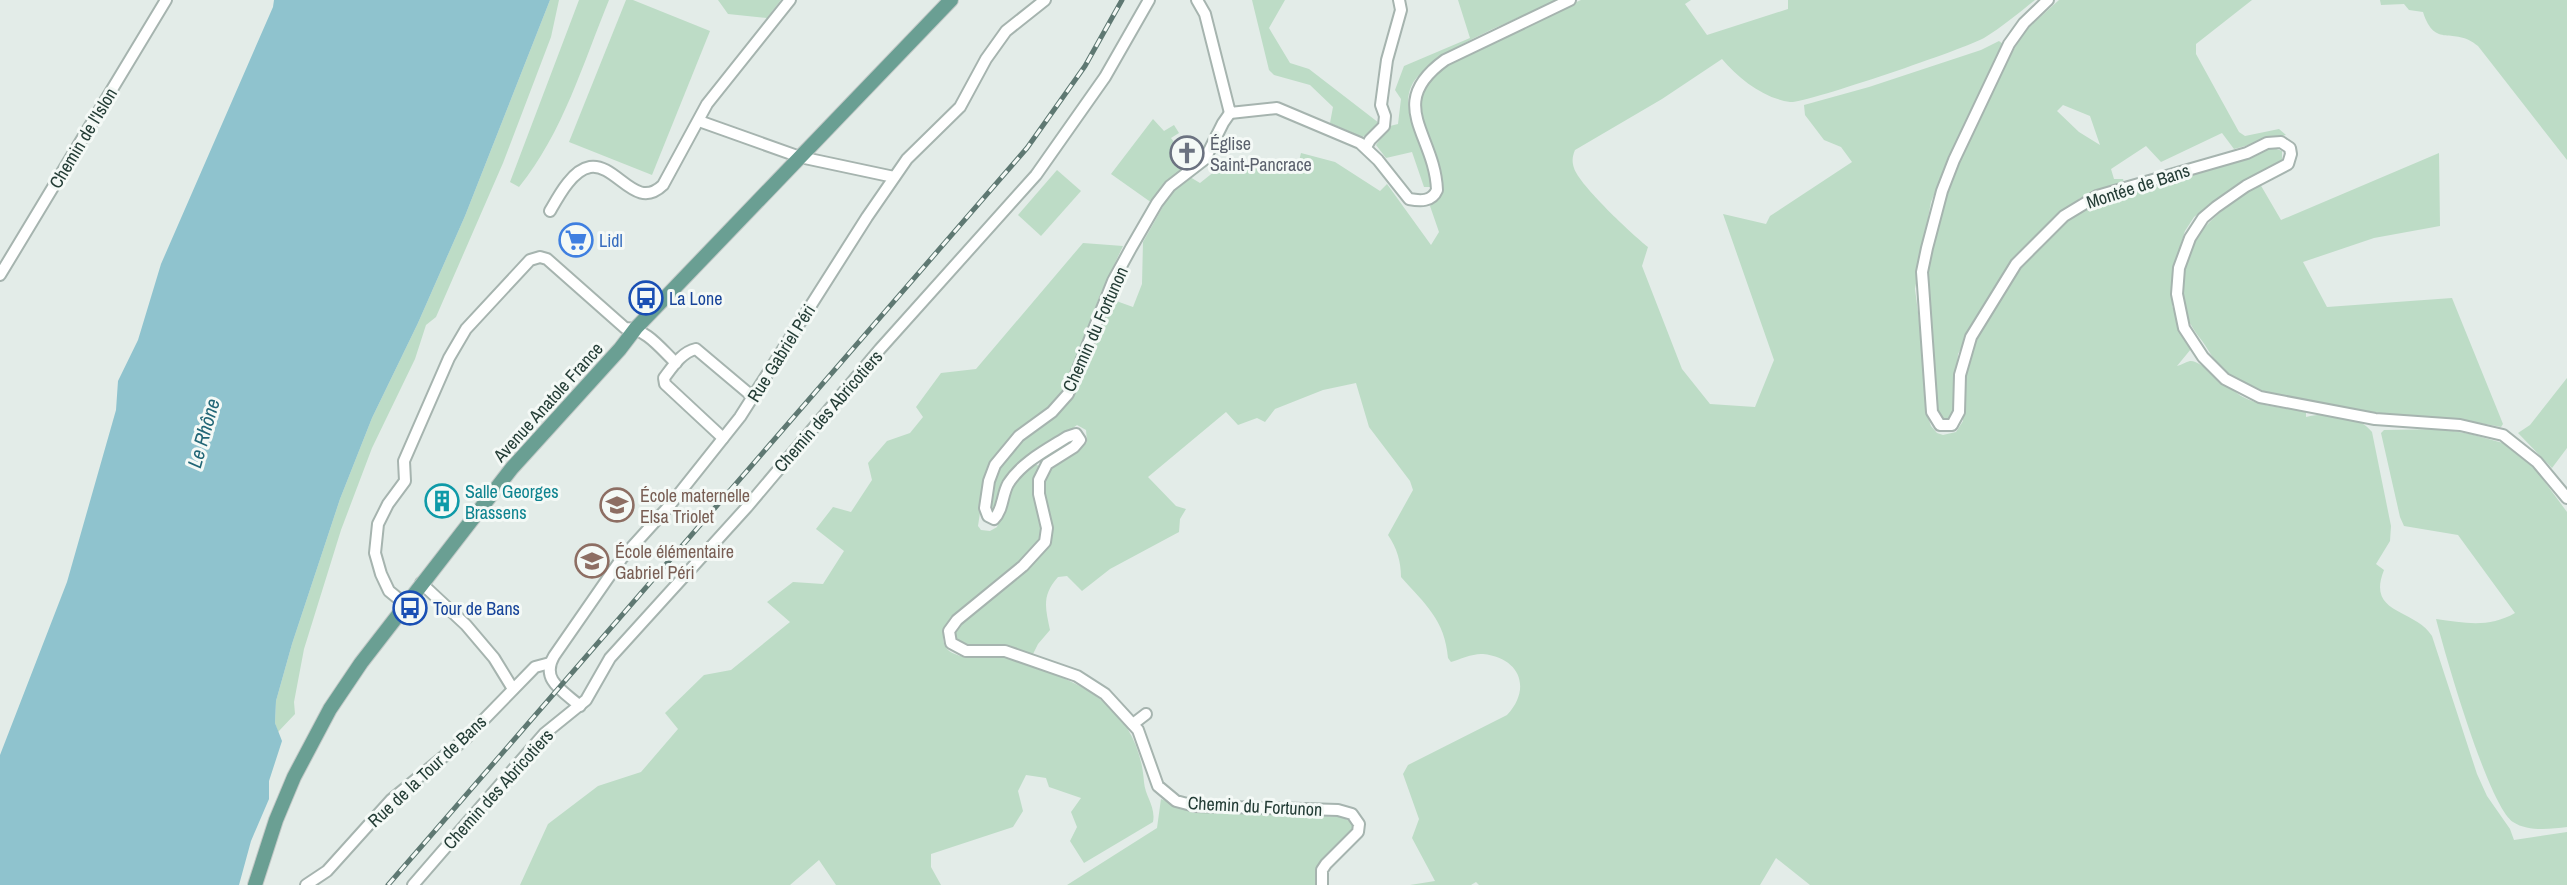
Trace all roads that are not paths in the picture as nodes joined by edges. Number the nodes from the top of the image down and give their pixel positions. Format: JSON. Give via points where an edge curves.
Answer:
{"nodes":[{"id":1,"x":166,"y":0,"type":"edge"},
{"id":2,"x":790,"y":0,"type":"edge"},
{"id":3,"x":951,"y":0,"type":"edge"},
{"id":4,"x":1045,"y":0,"type":"edge"},
{"id":5,"x":1149,"y":0,"type":"edge"},
{"id":6,"x":1197,"y":0,"type":"edge"},
{"id":7,"x":1399,"y":0,"type":"edge"},
{"id":8,"x":1570,"y":0,"type":"edge"},
{"id":9,"x":2048,"y":0,"type":"edge"},
{"id":10,"x":1230,"y":113,"type":"junction"},
{"id":11,"x":699,"y":121,"type":"junction"},
{"id":12,"x":1366,"y":147,"type":"junction"},
{"id":13,"x":800,"y":157,"type":"junction"},
{"id":14,"x":894,"y":177,"type":"junction"},
{"id":15,"x":550,"y":211,"type":"dead end"},
{"id":16,"x":0,"y":275,"type":"edge"},
{"id":17,"x":636,"y":328,"type":"junction"},
{"id":18,"x":676,"y":363,"type":"junction"},
{"id":19,"x":753,"y":397,"type":"junction"},
{"id":20,"x":723,"y":438,"type":"junction"},
{"id":21,"x":2567,"y":498,"type":"edge"},
{"id":22,"x":421,"y":583,"type":"junction"},
{"id":23,"x":405,"y":604,"type":"junction"},
{"id":24,"x":550,"y":663,"type":"junction"},
{"id":25,"x":513,"y":689,"type":"junction"},
{"id":26,"x":580,"y":706,"type":"junction"},
{"id":27,"x":1146,"y":714,"type":"dead end"},
{"id":28,"x":1133,"y":724,"type":"junction"},
{"id":29,"x":255,"y":885,"type":"edge"},
{"id":30,"x":306,"y":885,"type":"edge"},
{"id":31,"x":413,"y":885,"type":"edge"},
{"id":32,"x":1322,"y":885,"type":"edge"}],
"edges":[{"from":1,"to":16,"type":"street","name":"Chemin de l'Islon"},
{"from":2,"to":11,"type":"street","via":[[707,104]]},
{"from":3,"to":13,"type":"main road","name":"Avenue Anatole France"},
{"from":4,"to":14,"type":"street","name":"Rue Gabriel Péri","via":[[1006,32],[960,107],[913,152]]},
{"from":5,"to":26,"type":"street","name":"Chemin des Abricotiers","via":[[1105,77],[1036,175],[610,658]]},
{"from":6,"to":10,"type":"street","via":[[1205,14]]},
{"from":7,"to":12,"type":"street","via":[[1401,10],[1382,96],[1386,120]]},
{"from":8,"to":12,"type":"street","via":[[1445,60],[1420,82],[1414,98],[1415,116],[1436,174],[1437,190],[1430,199],[1409,199]]},
{"from":9,"to":21,"type":"street","name":"Montée de Bans","via":[[2009,44],[1942,191],[1922,272],[1930,398],[1940,425],[1957,420],[1960,375],[1971,338],[2016,264],[2064,216],[2106,193],[2281,142],[2292,154],[2288,164],[2216,207],[2190,238],[2177,280],[2178,308],[2184,328],[2203,357],[2225,379],[2249,393],[2275,400],[2375,419],[2468,426],[2504,435],[2537,462]]},
{"from":10,"to":12,"type":"street","via":[[1276,108]]},
{"from":10,"to":28,"type":"street","name":"Chemin du Fortunon","via":[[1204,159],[1170,186],[1147,221],[1113,280],[1068,394],[1052,412],[1019,436],[995,465],[985,508],[994,519],[1004,492],[1020,470],[1067,437],[1079,437],[1074,447],[1047,464],[1039,480],[1047,528],[1045,542],[1023,566],[963,614],[950,631],[951,643],[961,650],[1005,651],[1077,676],[1105,694]]},
{"from":11,"to":13,"type":"street"},
{"from":11,"to":15,"type":"street","via":[[657,191],[642,193],[603,168],[589,167],[575,176]]},
{"from":13,"to":14,"type":"street"},
{"from":13,"to":17,"type":"main road","name":"Avenue Anatole France"},
{"from":14,"to":19,"type":"street","name":"Rue Gabriel Péri"},
{"from":17,"to":18,"type":"street"},
{"from":17,"to":22,"type":"main road","name":"Avenue Anatole France","via":[[512,468]]},
{"from":17,"to":23,"type":"street","via":[[625,327],[540,257],[530,260],[466,329],[449,358],[404,461],[405,482],[378,524],[375,553],[381,574],[389,591]]},
{"from":18,"to":19,"type":"street","via":[[696,349]]},
{"from":18,"to":20,"type":"street","via":[[664,378],[665,384]]},
{"from":19,"to":20,"type":"street","name":"Rue Gabriel Péri"},
{"from":20,"to":24,"type":"street","name":"Rue Gabriel Péri","via":[[622,558]]},
{"from":22,"to":23,"type":"main road","name":"Avenue Anatole France"},
{"from":22,"to":25,"type":"street","via":[[466,625],[494,658]]},
{"from":23,"to":29,"type":"main road","name":"Avenue Anatole France","via":[[346,685],[303,758],[276,820]]},
{"from":24,"to":25,"type":"street","name":"Rue de la Tour de Bans","via":[[535,667]]},
{"from":24,"to":26,"type":"street","via":[[550,677]]},
{"from":25,"to":30,"type":"street","name":"Rue de la Tour de Bans","via":[[465,739],[392,800],[327,871]]},
{"from":26,"to":31,"type":"street","name":"Chemin des Abricotiers","via":[[544,734]]},
{"from":27,"to":28,"type":"street"},
{"from":28,"to":32,"type":"street","name":"Chemin du Fortunon","via":[[1158,786],[1176,801],[1195,806],[1338,810],[1355,816],[1358,832],[1326,864]]}]}
